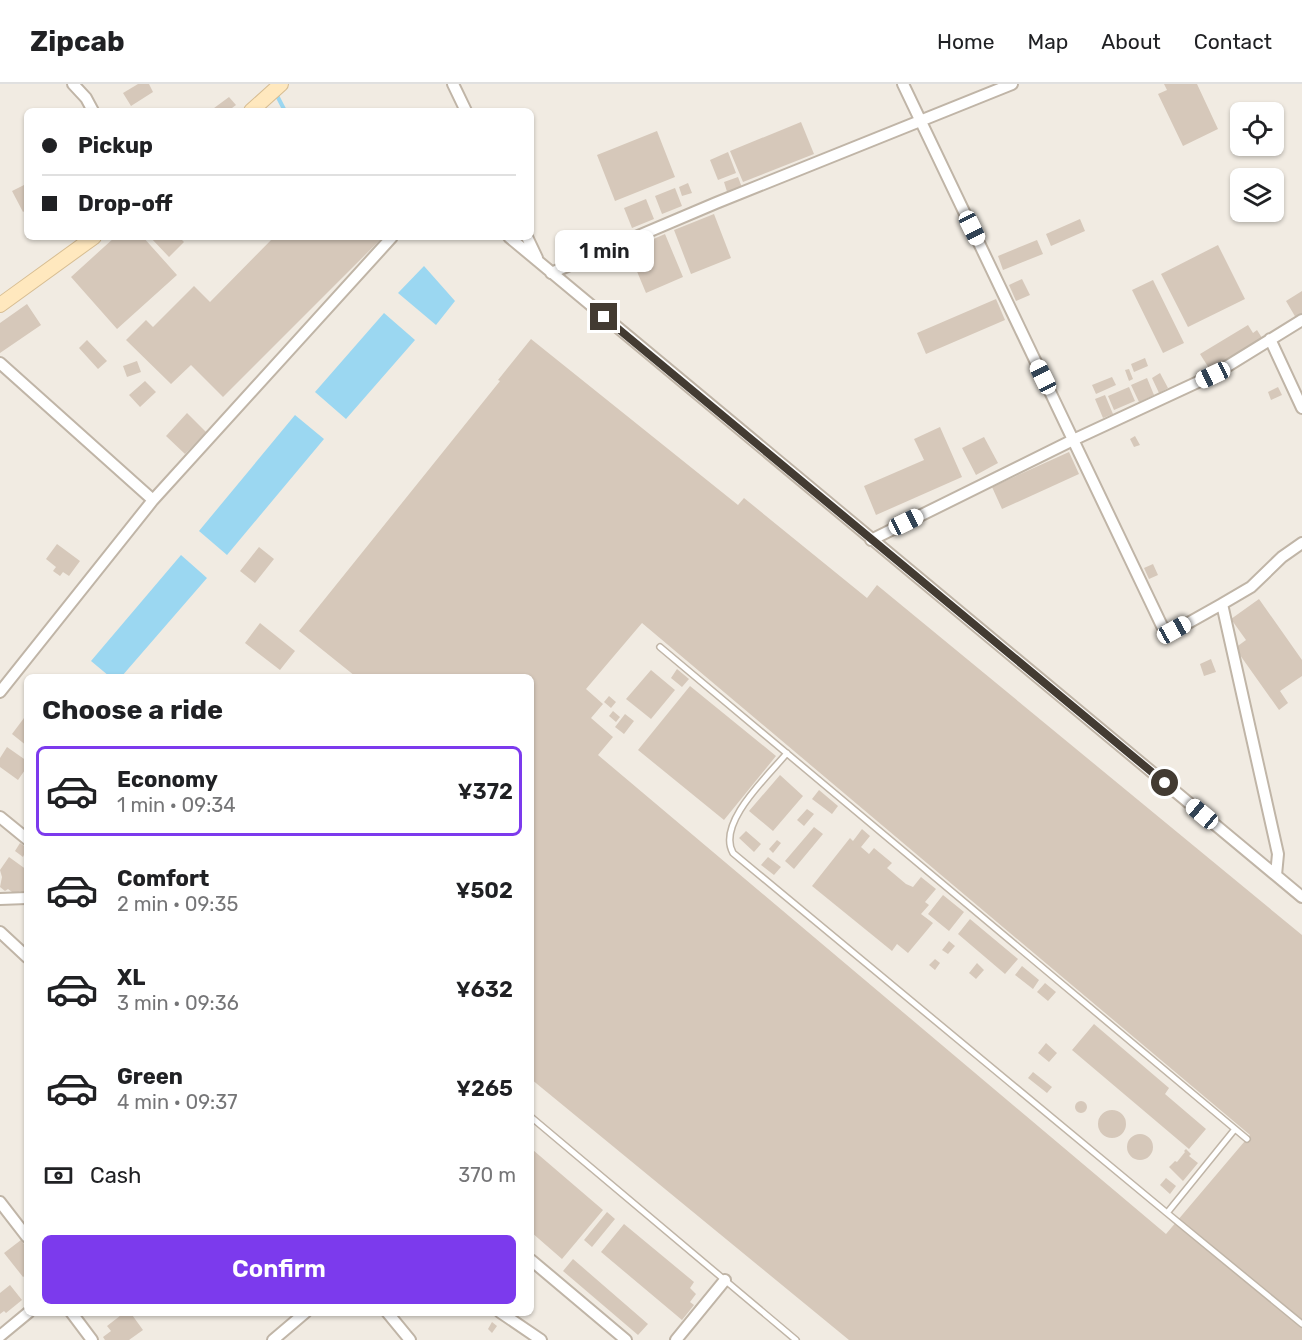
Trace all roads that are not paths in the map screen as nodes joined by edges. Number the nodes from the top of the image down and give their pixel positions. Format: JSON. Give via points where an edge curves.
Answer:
{"nodes":[{"id":1,"x":73,"y":84,"type":"edge"},
{"id":2,"x":280,"y":84,"type":"edge"},
{"id":3,"x":453,"y":84,"type":"edge"},
{"id":4,"x":903,"y":84,"type":"edge"},
{"id":5,"x":1012,"y":84,"type":"edge"},
{"id":6,"x":91,"y":108,"type":"edge"},
{"id":7,"x":254,"y":108,"type":"edge"},
{"id":8,"x":465,"y":108,"type":"edge"},
{"id":9,"x":921,"y":122,"type":"junction"},
{"id":10,"x":90,"y":240,"type":"edge"},
{"id":11,"x":389,"y":240,"type":"edge"},
{"id":12,"x":513,"y":240,"type":"edge"},
{"id":13,"x":528,"y":240,"type":"edge"},
{"id":14,"x":539,"y":261,"type":"junction"},
{"id":15,"x":551,"y":273,"type":"junction"},
{"id":16,"x":0,"y":305,"type":"edge"},
{"id":17,"x":1302,"y":321,"type":"edge"},
{"id":18,"x":1270,"y":339,"type":"junction"},
{"id":19,"x":0,"y":363,"type":"edge"},
{"id":20,"x":1302,"y":408,"type":"edge"},
{"id":21,"x":1073,"y":440,"type":"junction"},
{"id":22,"x":153,"y":500,"type":"junction"},
{"id":23,"x":871,"y":540,"type":"junction"},
{"id":24,"x":1302,"y":543,"type":"edge"},
{"id":25,"x":1222,"y":603,"type":"junction"},
{"id":26,"x":660,"y":647,"type":"dead end"},
{"id":27,"x":0,"y":692,"type":"edge"},
{"id":28,"x":787,"y":753,"type":"junction"},
{"id":29,"x":0,"y":817,"type":"edge"},
{"id":30,"x":24,"y":837,"type":"edge"},
{"id":31,"x":1276,"y":875,"type":"junction"},
{"id":32,"x":1302,"y":897,"type":"edge"},
{"id":33,"x":24,"y":898,"type":"edge"},
{"id":34,"x":0,"y":899,"type":"edge"},
{"id":35,"x":0,"y":932,"type":"edge"},
{"id":36,"x":24,"y":954,"type":"edge"},
{"id":37,"x":534,"y":1120,"type":"edge"},
{"id":38,"x":1234,"y":1129,"type":"junction"},
{"id":39,"x":1247,"y":1139,"type":"dead end"},
{"id":40,"x":0,"y":1202,"type":"edge"},
{"id":41,"x":1167,"y":1213,"type":"junction"},
{"id":42,"x":24,"y":1234,"type":"edge"},
{"id":43,"x":534,"y":1263,"type":"edge"},
{"id":44,"x":724,"y":1280,"type":"junction"},
{"id":45,"x":24,"y":1316,"type":"edge"},
{"id":46,"x":74,"y":1316,"type":"edge"},
{"id":47,"x":301,"y":1316,"type":"edge"},
{"id":48,"x":390,"y":1316,"type":"edge"},
{"id":49,"x":507,"y":1316,"type":"edge"},
{"id":50,"x":1302,"y":1324,"type":"edge"},
{"id":51,"x":0,"y":1336,"type":"edge"},
{"id":52,"x":92,"y":1340,"type":"edge"},
{"id":53,"x":273,"y":1340,"type":"edge"},
{"id":54,"x":410,"y":1340,"type":"edge"},
{"id":55,"x":541,"y":1340,"type":"edge"},
{"id":56,"x":626,"y":1340,"type":"edge"},
{"id":57,"x":676,"y":1340,"type":"edge"},
{"id":58,"x":796,"y":1340,"type":"edge"}],
"edges":[{"from":1,"to":6,"type":"street"},
{"from":2,"to":7,"type":"street"},
{"from":3,"to":8,"type":"street"},
{"from":4,"to":9,"type":"street"},
{"from":5,"to":9,"type":"street"},
{"from":9,"to":15,"type":"street"},
{"from":9,"to":21,"type":"street"},
{"from":10,"to":16,"type":"street"},
{"from":11,"to":22,"type":"street"},
{"from":12,"to":14,"type":"street"},
{"from":13,"to":14,"type":"street"},
{"from":14,"to":15,"type":"street"},
{"from":15,"to":23,"type":"street"},
{"from":17,"to":18,"type":"street"},
{"from":18,"to":20,"type":"street"},
{"from":18,"to":21,"type":"street","via":[[1213,375]]},
{"from":19,"to":22,"type":"street"},
{"from":21,"to":23,"type":"street"},
{"from":21,"to":25,"type":"street","via":[[1162,626],[1174,630]]},
{"from":22,"to":27,"type":"street"},
{"from":23,"to":31,"type":"street"},
{"from":24,"to":25,"type":"street","via":[[1251,587]]},
{"from":25,"to":31,"type":"street","via":[[1278,854]]},
{"from":26,"to":28,"type":"lane"},
{"from":28,"to":38,"type":"lane"},
{"from":28,"to":41,"type":"lane","via":[[735,816],[729,838],[733,853]]},
{"from":29,"to":30,"type":"street"},
{"from":31,"to":32,"type":"street"},
{"from":33,"to":34,"type":"street"},
{"from":35,"to":36,"type":"street"},
{"from":37,"to":44,"type":"lane"},
{"from":38,"to":39,"type":"lane"},
{"from":38,"to":41,"type":"lane"},
{"from":40,"to":42,"type":"street"},
{"from":41,"to":50,"type":"lane"},
{"from":43,"to":56,"type":"street"},
{"from":44,"to":57,"type":"street"},
{"from":44,"to":58,"type":"lane"},
{"from":45,"to":51,"type":"street"},
{"from":46,"to":52,"type":"street"},
{"from":47,"to":53,"type":"street"},
{"from":48,"to":54,"type":"street"},
{"from":49,"to":55,"type":"street"}]}
